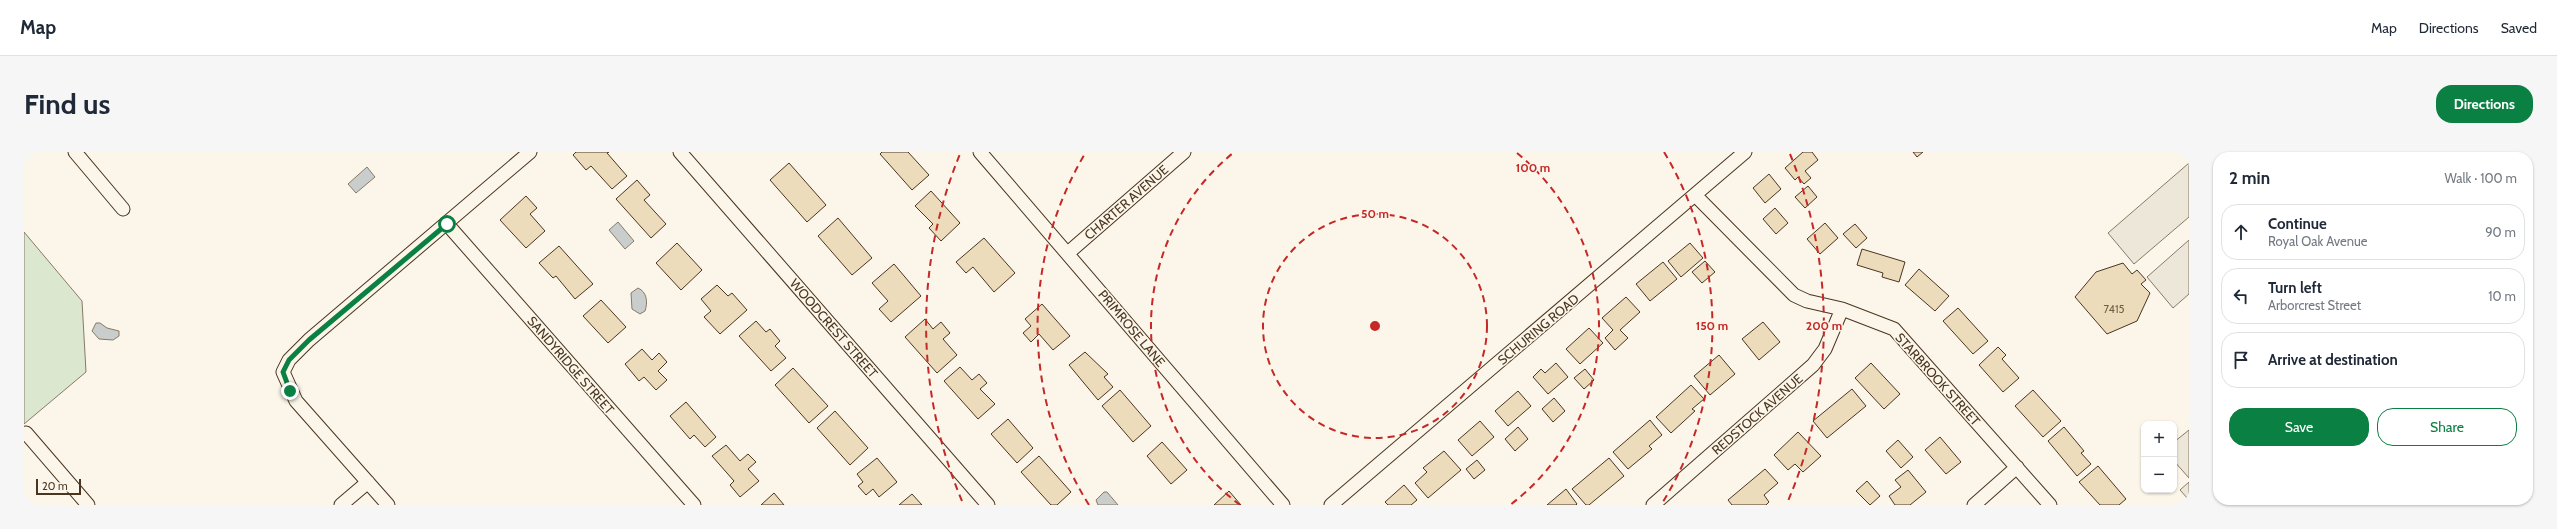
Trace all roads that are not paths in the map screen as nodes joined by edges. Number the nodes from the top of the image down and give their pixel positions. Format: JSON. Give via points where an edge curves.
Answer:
{"nodes":[{"id":1,"x":75,"y":152,"type":"edge"},
{"id":2,"x":530,"y":152,"type":"edge"},
{"id":3,"x":680,"y":152,"type":"edge"},
{"id":4,"x":980,"y":152,"type":"edge"},
{"id":5,"x":1184,"y":152,"type":"edge"},
{"id":6,"x":1745,"y":152,"type":"edge"},
{"id":7,"x":1695,"y":195,"type":"junction"},
{"id":8,"x":123,"y":209,"type":"dead end"},
{"id":9,"x":447,"y":224,"type":"junction"},
{"id":10,"x":1068,"y":253,"type":"junction"},
{"id":11,"x":1842,"y":309,"type":"junction"},
{"id":12,"x":26,"y":433,"type":"dead end"},
{"id":13,"x":2017,"y":467,"type":"junction"},
{"id":14,"x":368,"y":482,"type":"junction"},
{"id":15,"x":88,"y":505,"type":"edge"},
{"id":16,"x":342,"y":505,"type":"edge"},
{"id":17,"x":388,"y":505,"type":"edge"},
{"id":18,"x":694,"y":505,"type":"edge"},
{"id":19,"x":988,"y":505,"type":"edge"},
{"id":20,"x":1283,"y":505,"type":"edge"},
{"id":21,"x":1331,"y":505,"type":"edge"},
{"id":22,"x":1653,"y":505,"type":"edge"},
{"id":23,"x":1974,"y":505,"type":"edge"},
{"id":24,"x":2050,"y":505,"type":"edge"}],
"edges":[{"from":1,"to":8,"type":"street"},
{"from":2,"to":9,"type":"street"},
{"from":3,"to":19,"type":"street","name":"WOODCREST STREET"},
{"from":4,"to":10,"type":"street","name":"PRIMROSE LANE"},
{"from":5,"to":10,"type":"street","name":"CHARTER AVENUE"},
{"from":6,"to":7,"type":"street","name":"SCHURING ROAD"},
{"from":7,"to":11,"type":"street","name":"STARBROOK STREET","via":[[1794,295],[1806,301]]},
{"from":7,"to":21,"type":"street","name":"SCHURING ROAD"},
{"from":9,"to":14,"type":"street","via":[[309,340],[289,360],[283,372],[296,401]]},
{"from":9,"to":18,"type":"street","name":"SANDYRIDGE STREET"},
{"from":10,"to":20,"type":"street","name":"PRIMROSE LANE"},
{"from":11,"to":13,"type":"street","name":"STARBROOK STREET","via":[[1894,329]]},
{"from":11,"to":22,"type":"street","name":"REDSTOCK AVENUE","via":[[1825,349],[1813,365]]},
{"from":12,"to":15,"type":"street"},
{"from":13,"to":23,"type":"street"},
{"from":13,"to":24,"type":"street","name":"STARBROOK STREET"},
{"from":14,"to":16,"type":"street"},
{"from":14,"to":17,"type":"street"}]}
